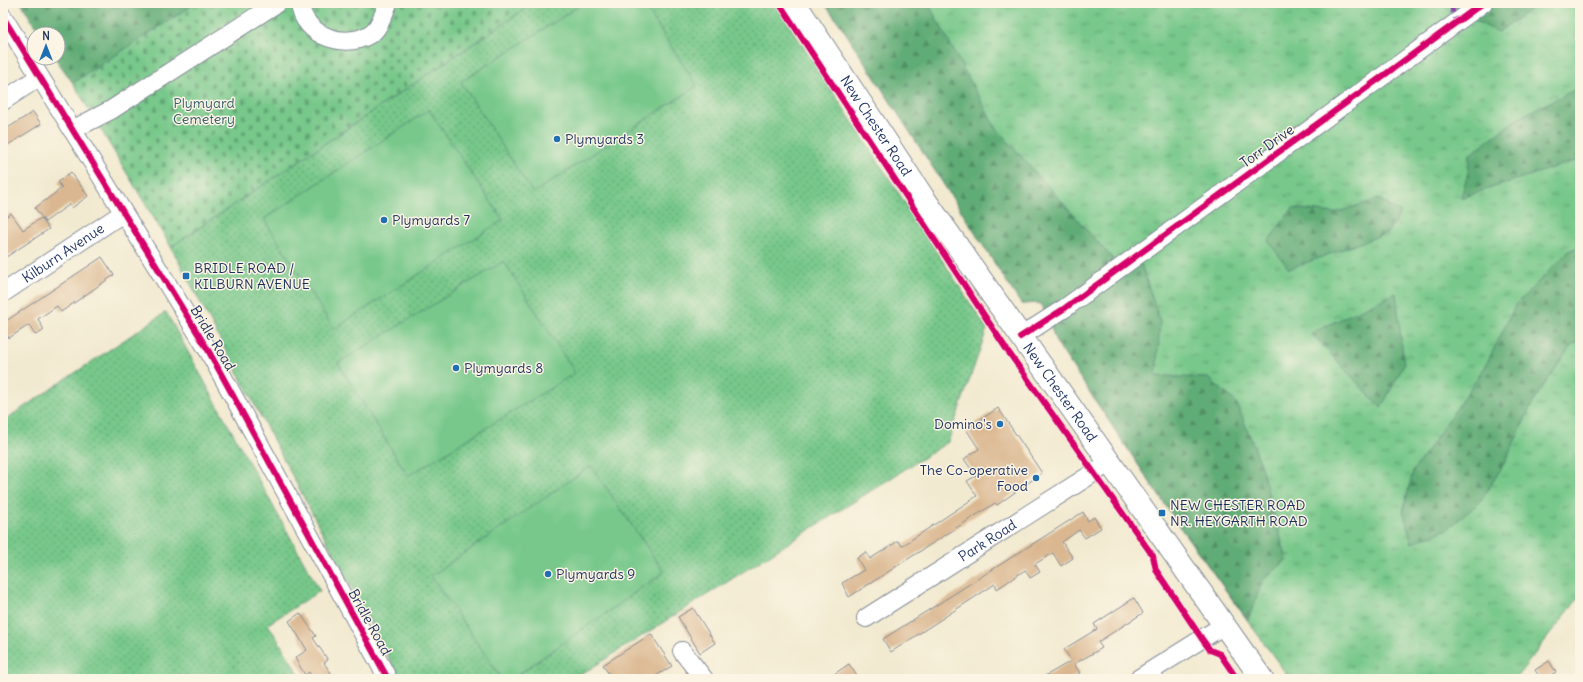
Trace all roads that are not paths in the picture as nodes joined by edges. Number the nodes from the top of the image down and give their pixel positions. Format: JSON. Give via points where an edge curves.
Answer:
{"nodes":[{"id":1,"x":277,"y":3,"type":"edge"},
{"id":2,"x":300,"y":3,"type":"edge"},
{"id":3,"x":388,"y":3,"type":"edge"},
{"id":4,"x":795,"y":3,"type":"edge"},
{"id":5,"x":1482,"y":3,"type":"edge"},
{"id":6,"x":3,"y":17,"type":"edge"},
{"id":7,"x":39,"y":77,"type":"junction"},
{"id":8,"x":3,"y":101,"type":"edge"},
{"id":9,"x":72,"y":130,"type":"junction"},
{"id":10,"x":123,"y":213,"type":"junction"},
{"id":11,"x":3,"y":293,"type":"edge"},
{"id":12,"x":1020,"y":337,"type":"junction"},
{"id":13,"x":1109,"y":463,"type":"junction"},
{"id":14,"x":866,"y":618,"type":"dead end"},
{"id":15,"x":1224,"y":625,"type":"junction"},
{"id":16,"x":682,"y":651,"type":"dead end"},
{"id":17,"x":388,"y":679,"type":"edge"},
{"id":18,"x":704,"y":679,"type":"edge"},
{"id":19,"x":1138,"y":679,"type":"edge"},
{"id":20,"x":1262,"y":679,"type":"edge"}],
"edges":[{"from":1,"to":9,"type":"street","via":[[111,110]]},
{"from":2,"to":3,"type":"street","via":[[304,19],[321,35],[341,41],[364,37],[375,30]]},
{"from":4,"to":12,"type":"highway","name":"New Chester Road","via":[[923,197]]},
{"from":5,"to":12,"type":"street","name":"Torr Drive","via":[[1065,308]]},
{"from":6,"to":7,"type":"street","name":"Bridle Road"},
{"from":7,"to":8,"type":"street"},
{"from":7,"to":9,"type":"street","name":"Bridle Road"},
{"from":9,"to":10,"type":"street","name":"Bridle Road"},
{"from":10,"to":11,"type":"street","name":"Kilburn Avenue"},
{"from":10,"to":17,"type":"street","name":"Bridle Road","via":[[208,350]]},
{"from":12,"to":13,"type":"highway","name":"New Chester Road"},
{"from":13,"to":14,"type":"street","name":"Park Road"},
{"from":13,"to":15,"type":"highway","name":"New Chester Road"},
{"from":15,"to":19,"type":"street"},
{"from":15,"to":20,"type":"highway","name":"New Chester Road"},
{"from":16,"to":18,"type":"street"}]}
